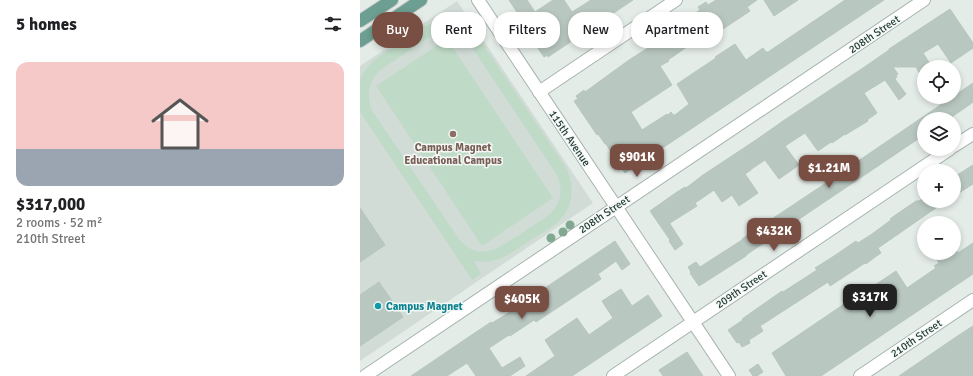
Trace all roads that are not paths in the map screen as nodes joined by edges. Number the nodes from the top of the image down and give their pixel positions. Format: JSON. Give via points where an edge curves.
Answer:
{"nodes":[{"id":1,"x":392,"y":0,"type":"edge"},
{"id":2,"x":421,"y":0,"type":"edge"},
{"id":3,"x":478,"y":0,"type":"edge"},
{"id":4,"x":676,"y":0,"type":"edge"},
{"id":5,"x":924,"y":0,"type":"edge"},
{"id":6,"x":360,"y":21,"type":"edge"},
{"id":7,"x":360,"y":41,"type":"edge"},
{"id":8,"x":539,"y":92,"type":"junction"},
{"id":9,"x":973,"y":134,"type":"edge"},
{"id":10,"x":961,"y":142,"type":"edge"},
{"id":11,"x":940,"y":156,"type":"edge"},
{"id":12,"x":616,"y":207,"type":"junction"},
{"id":13,"x":973,"y":300,"type":"edge"},
{"id":14,"x":693,"y":321,"type":"junction"},
{"id":15,"x":365,"y":376,"type":"edge"},
{"id":16,"x":612,"y":376,"type":"edge"},
{"id":17,"x":729,"y":376,"type":"edge"},
{"id":18,"x":860,"y":376,"type":"edge"}],
"edges":[{"from":1,"to":6,"type":"main road"},
{"from":2,"to":7,"type":"main road"},
{"from":3,"to":8,"type":"street","name":"115th Avenue"},
{"from":4,"to":8,"type":"street"},
{"from":5,"to":12,"type":"street","name":"208th Street"},
{"from":8,"to":12,"type":"street","name":"115th Avenue"},
{"from":9,"to":10,"type":"street"},
{"from":11,"to":14,"type":"street","name":"209th Street"},
{"from":12,"to":14,"type":"street","name":"115th Avenue"},
{"from":12,"to":15,"type":"street","name":"208th Street"},
{"from":13,"to":18,"type":"street","name":"210th Street"},
{"from":14,"to":16,"type":"street","name":"209th Street"},
{"from":14,"to":17,"type":"street","name":"115th Avenue"}]}
